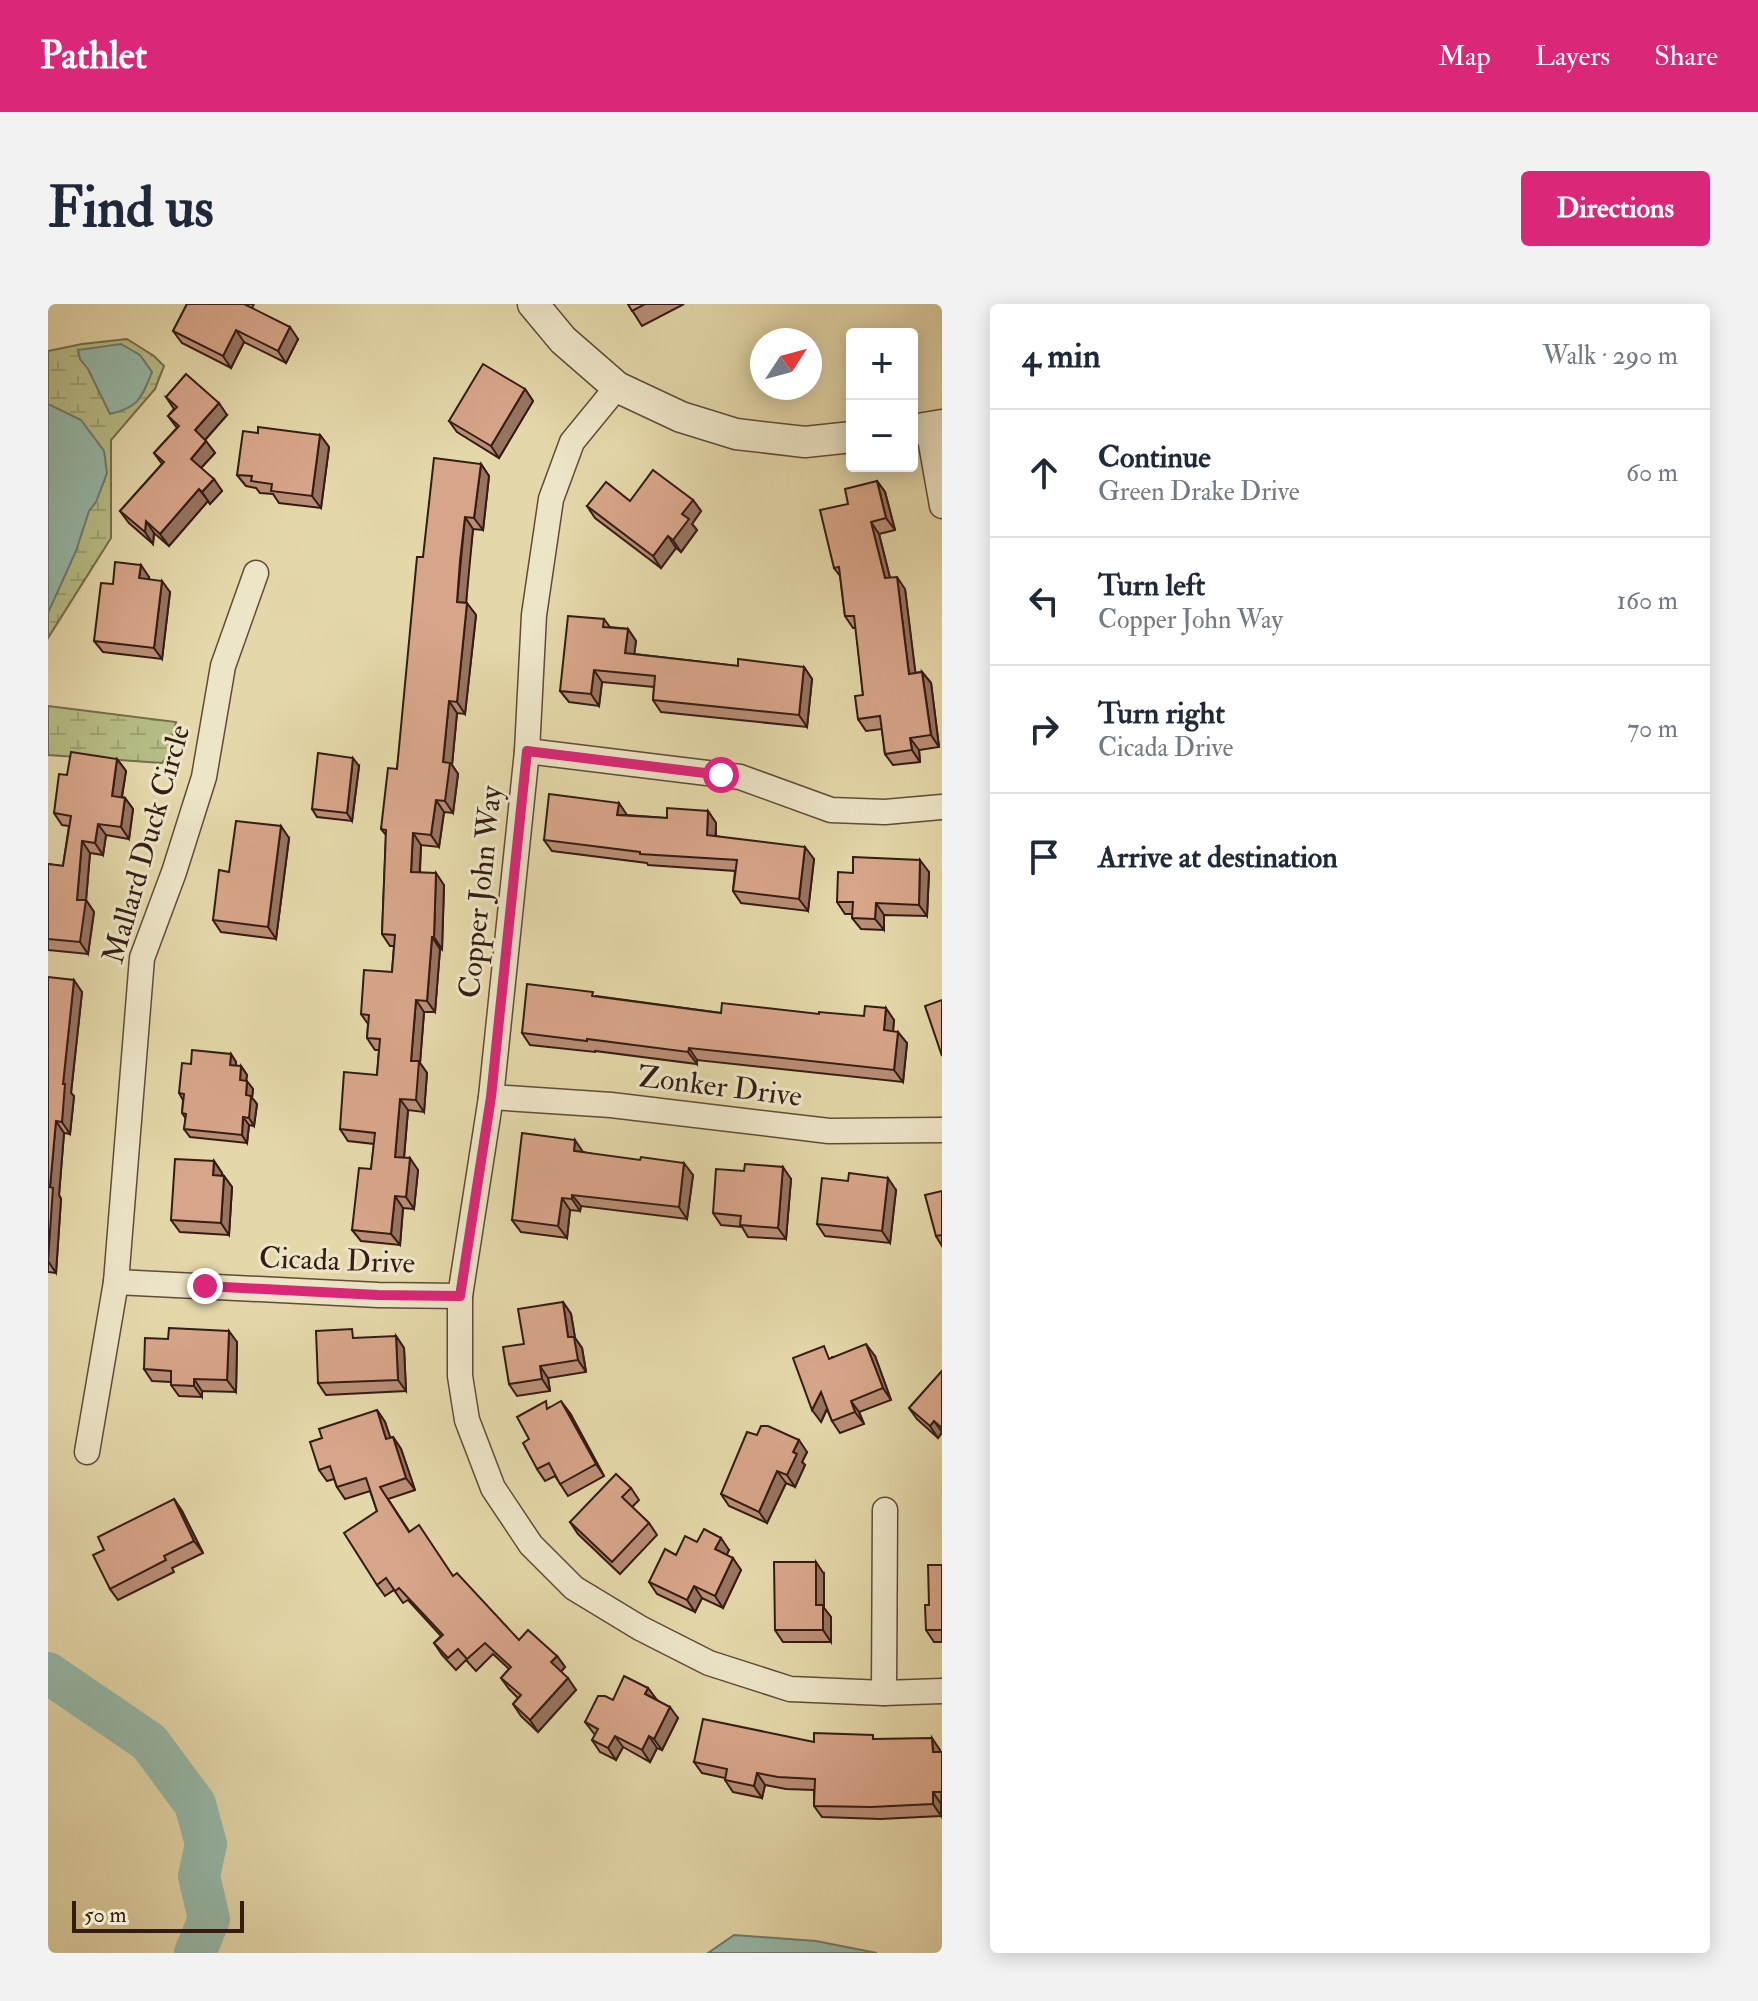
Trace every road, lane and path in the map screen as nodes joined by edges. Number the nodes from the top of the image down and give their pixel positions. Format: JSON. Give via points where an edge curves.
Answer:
{"nodes":[{"id":1,"x":533,"y":304,"type":"edge"},
{"id":2,"x":617,"y":387,"type":"junction"},
{"id":3,"x":927,"y":427,"type":"edge"},
{"id":4,"x":846,"y":438,"type":"edge"},
{"id":5,"x":942,"y":506,"type":"edge"},
{"id":6,"x":256,"y":573,"type":"dead end"},
{"id":7,"x":527,"y":751,"type":"junction"},
{"id":8,"x":942,"y":807,"type":"edge"},
{"id":9,"x":491,"y":1097,"type":"junction"},
{"id":10,"x":942,"y":1130,"type":"edge"},
{"id":11,"x":116,"y":1282,"type":"junction"},
{"id":12,"x":460,"y":1296,"type":"junction"},
{"id":13,"x":87,"y":1452,"type":"dead end"},
{"id":14,"x":885,"y":1510,"type":"dead end"},
{"id":15,"x":942,"y":1691,"type":"edge"},
{"id":16,"x":884,"y":1693,"type":"junction"}],
"edges":[{"from":1,"to":2,"type":"street","via":[[563,340]]},
{"from":2,"to":4,"type":"street","via":[[681,417],[736,434],[805,442]]},
{"from":2,"to":7,"type":"street","name":"Copper John Way","via":[[572,442],[551,499],[534,615]]},
{"from":3,"to":5,"type":"street"},
{"from":6,"to":11,"type":"street","name":"Mallard Duck Circle","via":[[223,666],[204,777],[142,958]]},
{"from":7,"to":8,"type":"street","via":[[740,777],[831,810]]},
{"from":7,"to":9,"type":"street","name":"Copper John Way"},
{"from":9,"to":10,"type":"street","name":"Zonker Drive","via":[[611,1105],[829,1131]]},
{"from":9,"to":12,"type":"street","name":"Copper John Way"},
{"from":11,"to":12,"type":"street","name":"Cicada Drive"},
{"from":11,"to":13,"type":"street","name":"Mallard Duck Circle"},
{"from":12,"to":16,"type":"street","name":"Copper John Way","via":[[460,1376],[467,1420],[493,1488],[531,1545],[574,1588],[709,1663],[790,1689]]},
{"from":14,"to":16,"type":"street"},
{"from":15,"to":16,"type":"street","name":"Copper John Way"}]}
